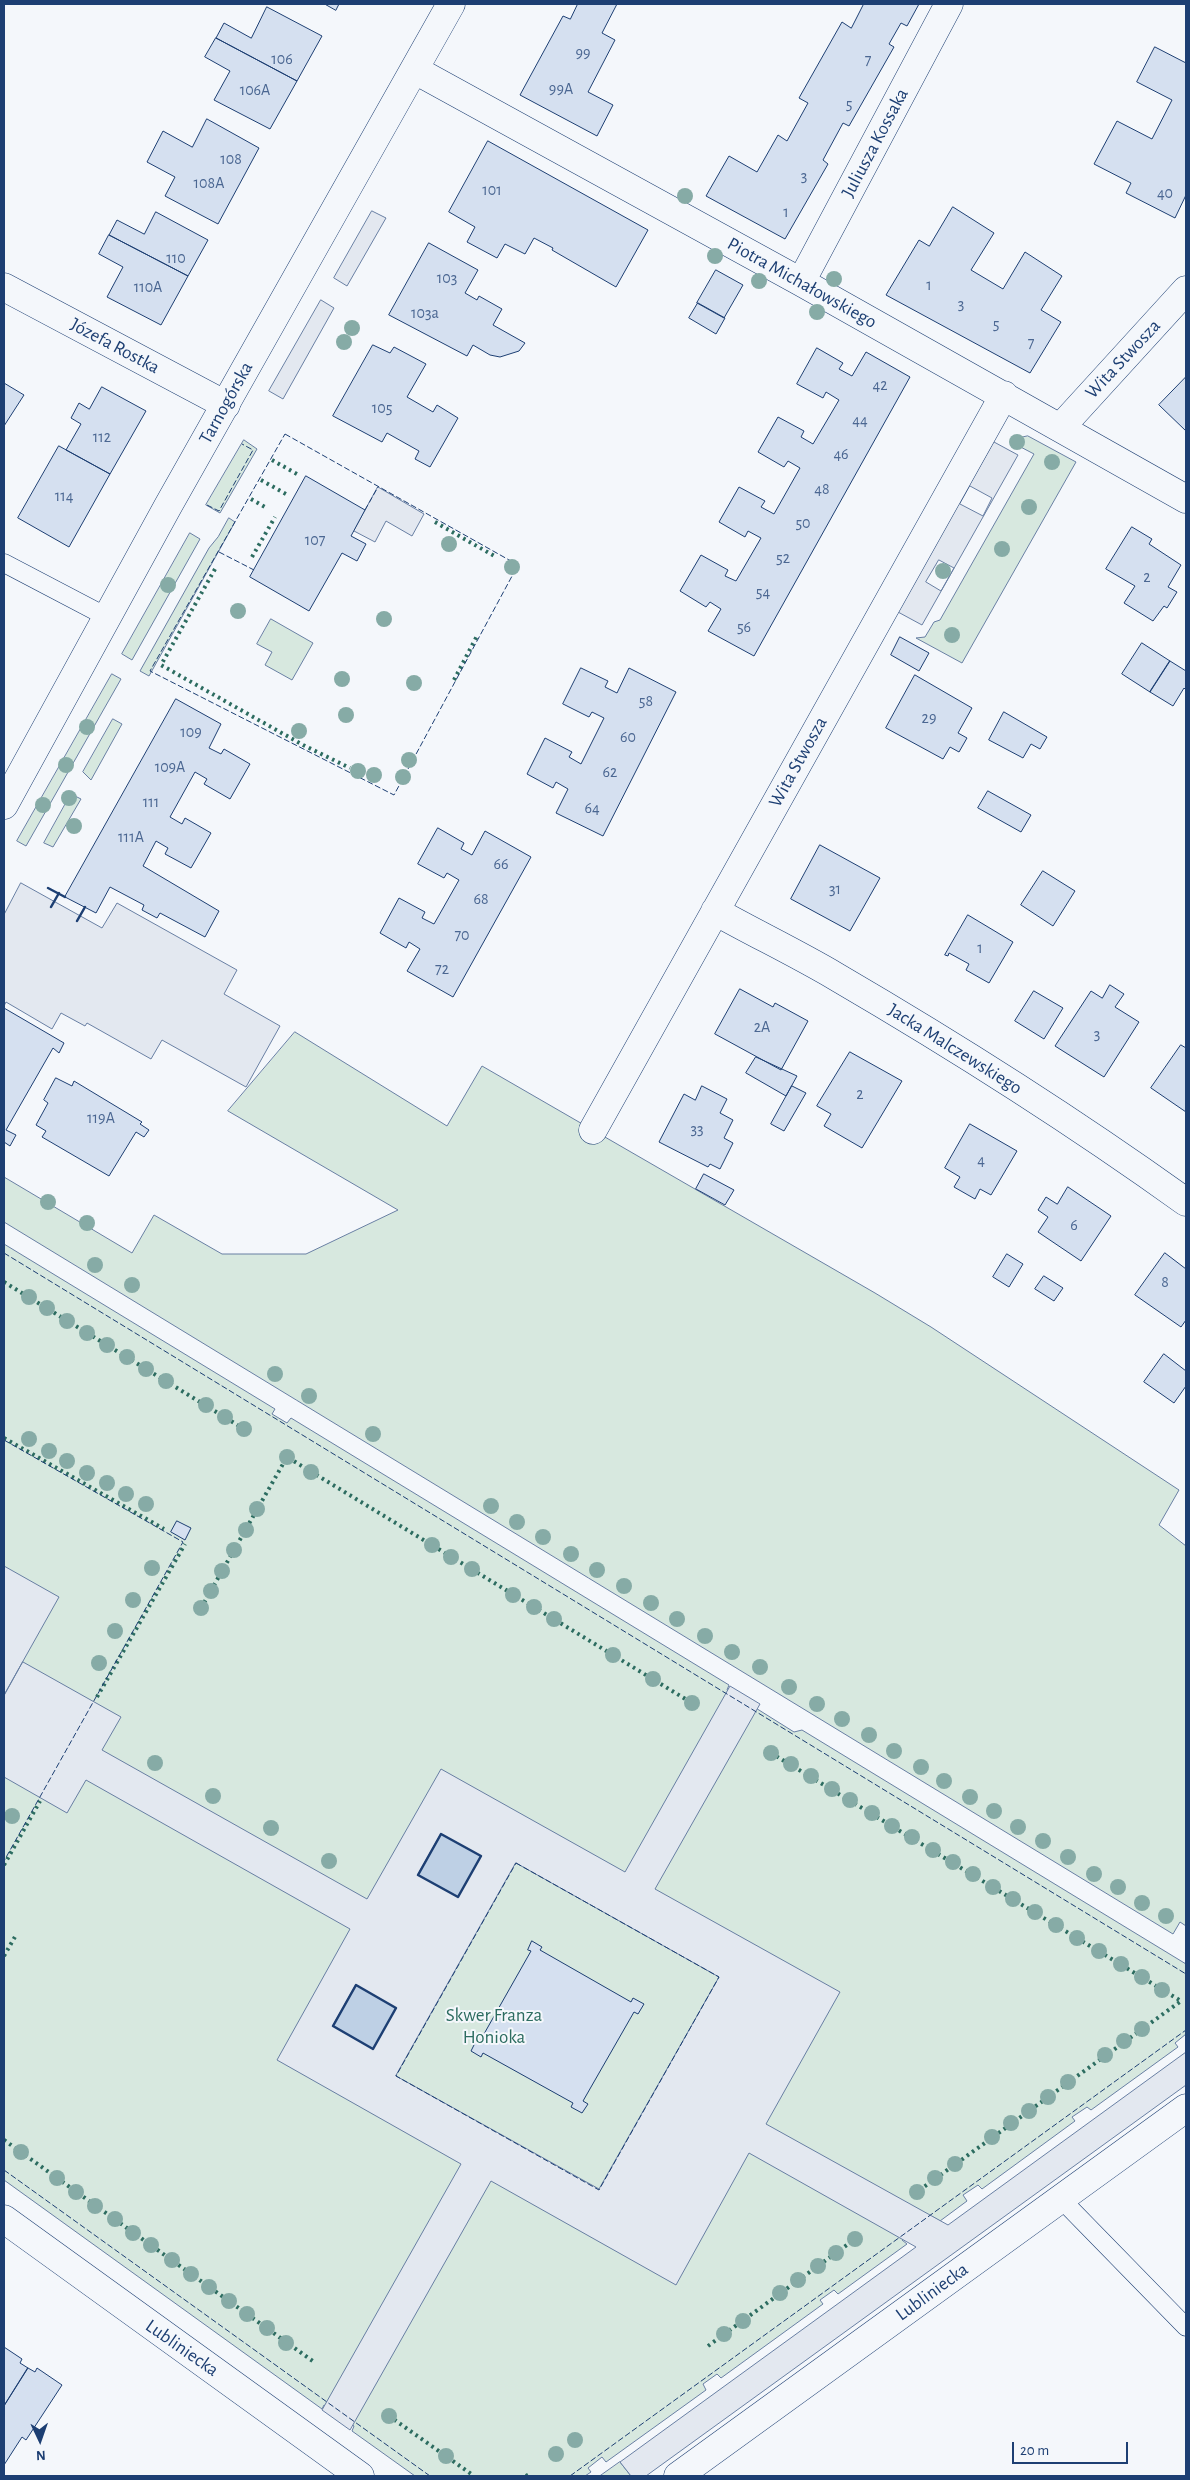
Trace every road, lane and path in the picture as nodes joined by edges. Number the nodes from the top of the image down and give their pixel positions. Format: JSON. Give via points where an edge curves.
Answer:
{"nodes":[{"id":1,"x":452,"y":4,"type":"edge"},
{"id":2,"x":949,"y":4,"type":"edge"},
{"id":3,"x":415,"y":70,"type":"junction"},
{"id":4,"x":801,"y":282,"type":"junction"},
{"id":5,"x":4,"y":286,"type":"edge"},
{"id":6,"x":1186,"y":290,"type":"edge"},
{"id":7,"x":1004,"y":395,"type":"junction"},
{"id":8,"x":226,"y":404,"type":"junction"},
{"id":9,"x":1061,"y":427,"type":"junction"},
{"id":10,"x":1186,"y":499,"type":"edge"},
{"id":11,"x":4,"y":564,"type":"edge"},
{"id":12,"x":107,"y":617,"type":"junction"},
{"id":13,"x":12,"y":774,"type":"edge"},
{"id":14,"x":4,"y":805,"type":"edge"},
{"id":15,"x":714,"y":911,"type":"junction"},
{"id":16,"x":593,"y":1130,"type":"dead end"},
{"id":17,"x":1186,"y":1202,"type":"edge"},
{"id":18,"x":1186,"y":2108,"type":"edge"},
{"id":19,"x":1061,"y":2199,"type":"junction"},
{"id":20,"x":4,"y":2219,"type":"edge"},
{"id":21,"x":1186,"y":2327,"type":"edge"},
{"id":22,"x":360,"y":2476,"type":"edge"},
{"id":23,"x":678,"y":2476,"type":"edge"}],
"edges":[{"from":1,"to":3,"type":"street","name":"Tarnogórska"},
{"from":2,"to":4,"type":"street","name":"Juliusza Kossaka"},
{"from":3,"to":4,"type":"street","name":"Piotra Michałowskiego"},
{"from":3,"to":8,"type":"street","name":"Tarnogórska"},
{"from":4,"to":7,"type":"street","name":"Piotra Michałowskiego"},
{"from":5,"to":8,"type":"street","name":"Józefa Rostka"},
{"from":6,"to":9,"type":"street","name":"Wita Stwosza"},
{"from":7,"to":9,"type":"street","name":"Piotra Michałowskiego"},
{"from":7,"to":15,"type":"street","name":"Wita Stwosza"},
{"from":8,"to":12,"type":"street","name":"Tarnogórska"},
{"from":9,"to":10,"type":"street","name":"Piotra Michałowskiego"},
{"from":11,"to":12,"type":"lane"},
{"from":12,"to":13,"type":"street","name":"Tarnogórska"},
{"from":13,"to":14,"type":"street","name":"Tarnogórska"},
{"from":15,"to":16,"type":"street","name":"Wita Stwosza"},
{"from":15,"to":17,"type":"street","name":"Jacka Malczewskiego","via":[[834,975],[987,1067]]},
{"from":18,"to":19,"type":"street","name":"Lubliniecka"},
{"from":19,"to":21,"type":"lane"},
{"from":19,"to":23,"type":"street","name":"Lubliniecka"},
{"from":20,"to":22,"type":"street","name":"Lubliniecka"}]}
